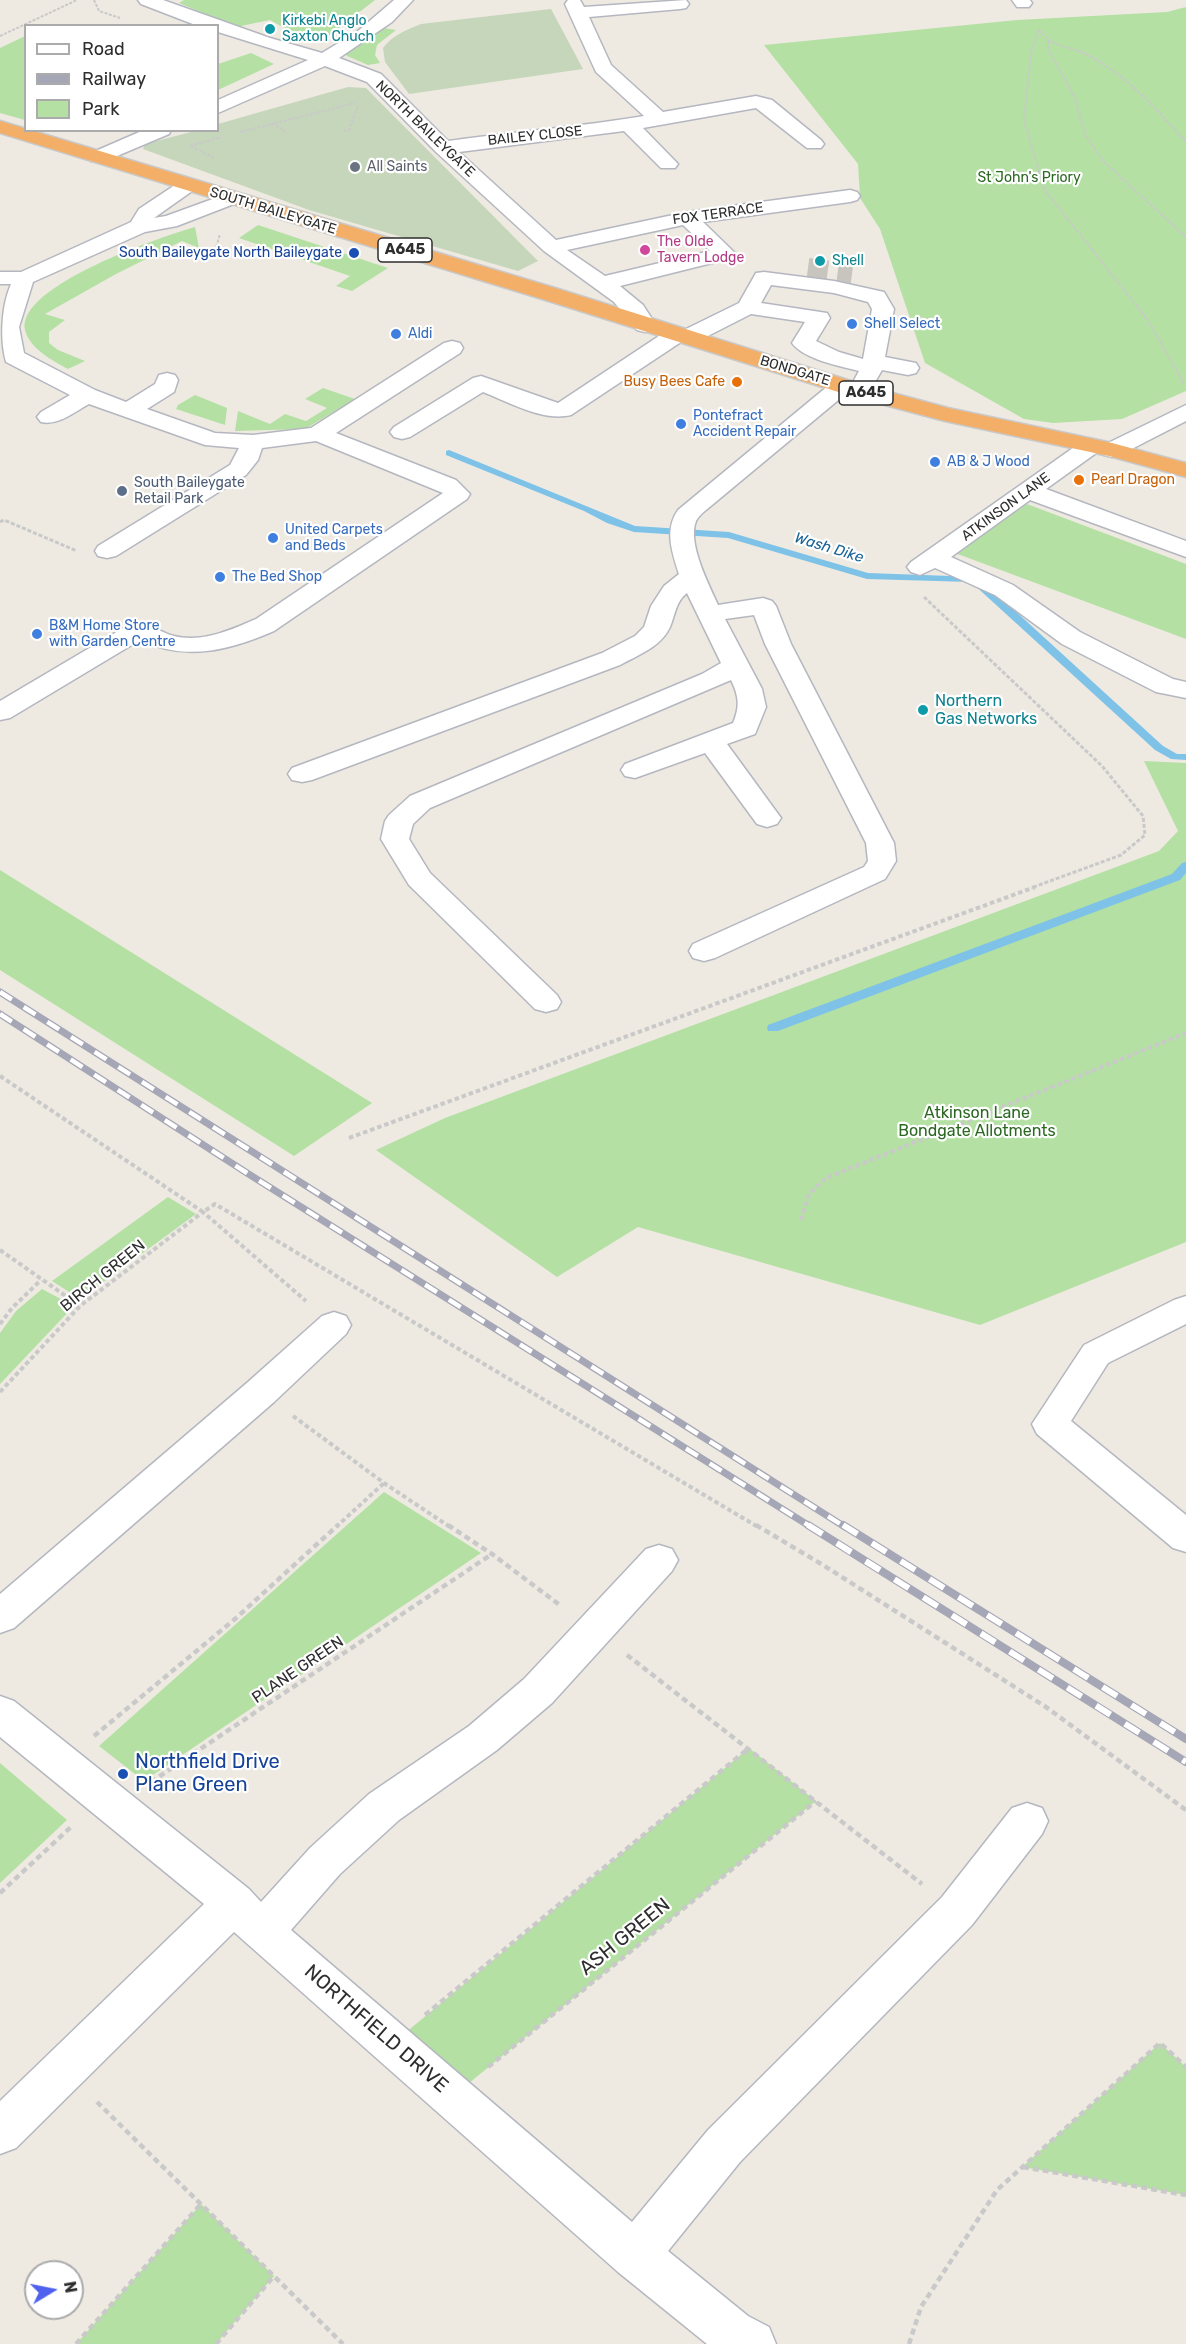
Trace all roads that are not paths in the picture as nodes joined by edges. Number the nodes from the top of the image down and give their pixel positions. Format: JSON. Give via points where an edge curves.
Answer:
{"nodes":[{"id":1,"x":147,"y":0,"type":"edge"},
{"id":2,"x":404,"y":0,"type":"edge"},
{"id":3,"x":680,"y":4,"type":"dead end"},
{"id":4,"x":187,"y":15,"type":"junction"},
{"id":5,"x":167,"y":24,"type":"edge"},
{"id":6,"x":212,"y":24,"type":"edge"},
{"id":7,"x":219,"y":27,"type":"edge"},
{"id":8,"x":324,"y":59,"type":"junction"},
{"id":9,"x":219,"y":106,"type":"edge"},
{"id":10,"x":659,"y":119,"type":"junction"},
{"id":11,"x":628,"y":124,"type":"junction"},
{"id":12,"x":0,"y":126,"type":"edge"},
{"id":13,"x":157,"y":132,"type":"edge"},
{"id":14,"x":814,"y":144,"type":"dead end"},
{"id":15,"x":443,"y":148,"type":"junction"},
{"id":16,"x":99,"y":157,"type":"junction"},
{"id":17,"x":668,"y":164,"type":"dead end"},
{"id":18,"x":188,"y":185,"type":"junction"},
{"id":19,"x":850,"y":196,"type":"dead end"},
{"id":20,"x":232,"y":198,"type":"junction"},
{"id":21,"x":687,"y":218,"type":"junction"},
{"id":22,"x":140,"y":226,"type":"junction"},
{"id":23,"x":558,"y":253,"type":"junction"},
{"id":24,"x":808,"y":268,"type":"tunnel mouth"},
{"id":25,"x":852,"y":274,"type":"tunnel mouth"},
{"id":26,"x":0,"y":278,"type":"edge"},
{"id":27,"x":24,"y":278,"type":"junction"},
{"id":28,"x":764,"y":278,"type":"junction"},
{"id":29,"x":604,"y":283,"type":"junction"},
{"id":30,"x":548,"y":293,"type":"junction"},
{"id":31,"x":880,"y":305,"type":"junction"},
{"id":32,"x":748,"y":308,"type":"junction"},
{"id":33,"x":645,"y":325,"type":"junction"},
{"id":34,"x":682,"y":336,"type":"junction"},
{"id":35,"x":3,"y":346,"type":"edge"},
{"id":36,"x":452,"y":348,"type":"dead end"},
{"id":37,"x":873,"y":364,"type":"junction"},
{"id":38,"x":908,"y":368,"type":"dead end"},
{"id":39,"x":167,"y":380,"type":"dead end"},
{"id":40,"x":851,"y":388,"type":"junction"},
{"id":41,"x":87,"y":394,"type":"junction"},
{"id":42,"x":129,"y":410,"type":"junction"},
{"id":43,"x":1186,"y":412,"type":"edge"},
{"id":44,"x":49,"y":417,"type":"dead end"},
{"id":45,"x":402,"y":432,"type":"dead end"},
{"id":46,"x":318,"y":434,"type":"junction"},
{"id":47,"x":253,"y":442,"type":"junction"},
{"id":48,"x":1102,"y":448,"type":"junction"},
{"id":49,"x":1186,"y":470,"type":"edge"},
{"id":50,"x":1028,"y":491,"type":"junction"},
{"id":51,"x":1186,"y":550,"type":"edge"},
{"id":52,"x":107,"y":551,"type":"dead end"},
{"id":53,"x":692,"y":576,"type":"junction"},
{"id":54,"x":710,"y":614,"type":"junction"},
{"id":55,"x":736,"y":666,"type":"junction"},
{"id":56,"x":1186,"y":690,"type":"edge"},
{"id":57,"x":0,"y":712,"type":"edge"},
{"id":58,"x":711,"y":741,"type":"junction"},
{"id":59,"x":635,"y":770,"type":"dead end"},
{"id":60,"x":302,"y":774,"type":"dead end"},
{"id":61,"x":767,"y":818,"type":"dead end"},
{"id":62,"x":704,"y":951,"type":"dead end"},
{"id":63,"x":546,"y":1002,"type":"dead end"},
{"id":64,"x":1186,"y":1309,"type":"edge"},
{"id":65,"x":334,"y":1326,"type":"road end"},
{"id":66,"x":1186,"y":1537,"type":"edge"},
{"id":67,"x":659,"y":1560,"type":"dead end"},
{"id":68,"x":0,"y":1617,"type":"edge"},
{"id":69,"x":0,"y":1713,"type":"edge"},
{"id":70,"x":1027,"y":1821,"type":"dead end"},
{"id":71,"x":248,"y":1917,"type":"junction"},
{"id":72,"x":0,"y":2132,"type":"edge"},
{"id":73,"x":635,"y":2255,"type":"junction"},
{"id":74,"x":752,"y":2344,"type":"edge"}],
"edges":[{"from":1,"to":4,"type":"street","name":"NORTH BAILEYGATE"},
{"from":2,"to":8,"type":"street","via":[[365,33]]},
{"from":3,"to":10,"type":"street","via":[[576,9],[603,68]]},
{"from":4,"to":5,"type":"street"},
{"from":4,"to":6,"type":"street","name":"NORTH BAILEYGATE"},
{"from":7,"to":8,"type":"street","name":"NORTH BAILEYGATE"},
{"from":8,"to":9,"type":"street"},
{"from":8,"to":15,"type":"street","name":"NORTH BAILEYGATE","via":[[374,78]]},
{"from":10,"to":11,"type":"street","name":"BAILEY CLOSE"},
{"from":10,"to":14,"type":"street","name":"BAILEY CLOSE","via":[[745,103],[765,104]]},
{"from":11,"to":15,"type":"street","name":"BAILEY CLOSE"},
{"from":11,"to":17,"type":"street"},
{"from":12,"to":16,"type":"highway","name":"SOUTH BAILEYGATE","number":"A645"},
{"from":13,"to":16,"type":"street"},
{"from":15,"to":23,"type":"street","name":"NORTH BAILEYGATE"},
{"from":16,"to":18,"type":"highway","name":"SOUTH BAILEYGATE","number":"A645"},
{"from":18,"to":20,"type":"highway","name":"SOUTH BAILEYGATE","number":"A645"},
{"from":18,"to":22,"type":"street","via":[[146,213]]},
{"from":19,"to":21,"type":"street","name":"FOX TERRACE"},
{"from":20,"to":22,"type":"street","via":[[170,222]]},
{"from":20,"to":30,"type":"highway","name":"SOUTH BAILEYGATE","number":"A645"},
{"from":21,"to":23,"type":"street","name":"FOX TERRACE"},
{"from":21,"to":29,"type":"street","via":[[725,254]]},
{"from":22,"to":27,"type":"street"},
{"from":23,"to":29,"type":"street","name":"NORTH BAILEYGATE"},
{"from":23,"to":30,"type":"street","via":[[569,271],[561,285]]},
{"from":24,"to":28,"type":"street","via":[[773,264]]},
{"from":25,"to":31,"type":"street","via":[[878,278]]},
{"from":26,"to":27,"type":"street"},
{"from":27,"to":35,"type":"street","via":[[4,331]]},
{"from":28,"to":31,"type":"street","via":[[834,287],[876,297]]},
{"from":28,"to":32,"type":"street"},
{"from":29,"to":33,"type":"street","name":"NORTH BAILEYGATE","via":[[635,310]]},
{"from":30,"to":33,"type":"highway","name":"BONDGATE","number":"A645"},
{"from":31,"to":37,"type":"street","via":[[883,309]]},
{"from":32,"to":34,"type":"street"},
{"from":32,"to":37,"type":"street","via":[[819,318],[803,344],[831,357]]},
{"from":33,"to":34,"type":"highway","name":"BONDGATE","number":"A645"},
{"from":34,"to":40,"type":"highway","name":"BONDGATE","number":"A645"},
{"from":34,"to":45,"type":"street","via":[[563,410],[549,409],[481,383]]},
{"from":35,"to":41,"type":"street","via":[[14,357]]},
{"from":36,"to":46,"type":"street"},
{"from":37,"to":38,"type":"street"},
{"from":37,"to":40,"type":"street"},
{"from":39,"to":42,"type":"street","via":[[166,387]]},
{"from":40,"to":48,"type":"highway","name":"BONDGATE","number":"A645","via":[[945,414]]},
{"from":40,"to":53,"type":"street","via":[[687,514],[682,534]]},
{"from":41,"to":42,"type":"street"},
{"from":41,"to":44,"type":"street"},
{"from":42,"to":47,"type":"street","via":[[187,432]]},
{"from":43,"to":48,"type":"street","name":"ATKINSON LANE"},
{"from":46,"to":47,"type":"street"},
{"from":46,"to":57,"type":"street","via":[[447,485],[458,494],[266,625],[208,645],[170,643],[139,630]]},
{"from":47,"to":52,"type":"street","via":[[238,470]]},
{"from":48,"to":49,"type":"highway","name":"BONDGATE","number":"A645"},
{"from":48,"to":50,"type":"street","name":"ATKINSON LANE"},
{"from":50,"to":51,"type":"street"},
{"from":50,"to":56,"type":"street","name":"ATKINSON LANE","via":[[927,563],[1004,590],[1071,639],[1165,687]]},
{"from":53,"to":54,"type":"street"},
{"from":53,"to":60,"type":"street","via":[[673,591],[656,629],[644,642],[611,659]]},
{"from":54,"to":55,"type":"street"},
{"from":54,"to":62,"type":"street","via":[[763,606],[778,644],[880,843],[882,861],[875,873]]},
{"from":55,"to":58,"type":"street","via":[[749,689],[753,707],[745,728]]},
{"from":55,"to":63,"type":"street","via":[[723,675],[420,802],[399,821],[395,839],[419,879]]},
{"from":58,"to":59,"type":"street"},
{"from":58,"to":61,"type":"street"},
{"from":64,"to":66,"type":"street","via":[[1096,1354],[1050,1424]]},
{"from":65,"to":68,"type":"street"},
{"from":67,"to":71,"type":"street","via":[[538,1690],[483,1738],[384,1808],[325,1861]]},
{"from":69,"to":71,"type":"street","name":"NORTHFIELD DRIVE"},
{"from":70,"to":73,"type":"street","via":[[957,1911],[724,2146]]},
{"from":71,"to":72,"type":"street","via":[[64,2070]]},
{"from":71,"to":73,"type":"street","name":"NORTHFIELD DRIVE"},
{"from":73,"to":74,"type":"street","name":"NORTHFIELD DRIVE","via":[[731,2333]]}]}
